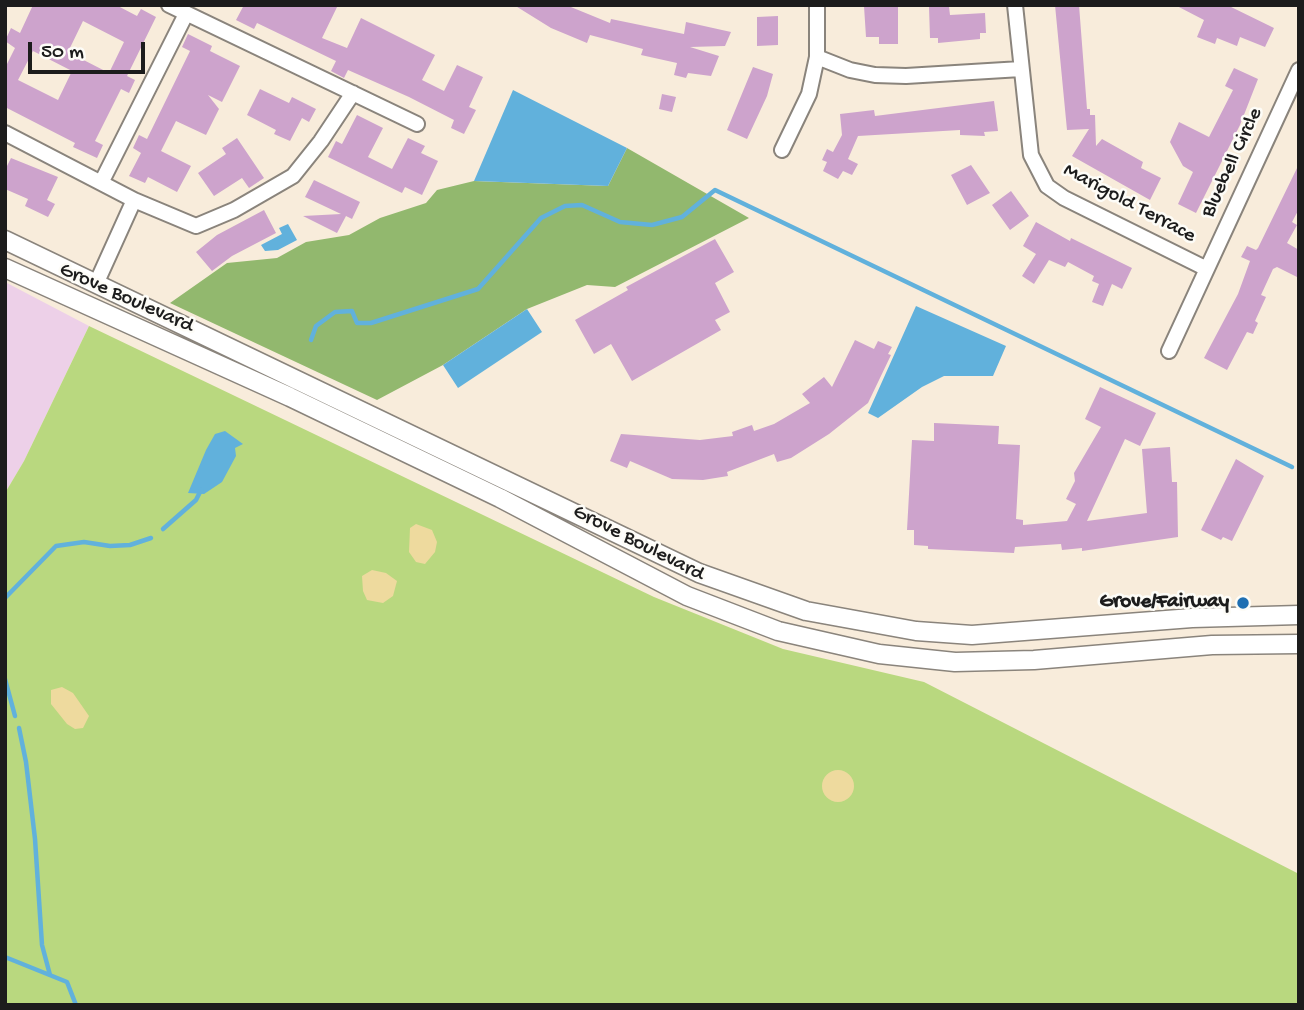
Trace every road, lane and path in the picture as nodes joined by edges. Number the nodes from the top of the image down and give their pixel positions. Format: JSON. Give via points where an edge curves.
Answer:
{"nodes":[{"id":1,"x":169,"y":5,"type":"edge"},
{"id":2,"x":817,"y":5,"type":"edge"},
{"id":3,"x":1015,"y":5,"type":"edge"},
{"id":4,"x":186,"y":14,"type":"junction"},
{"id":5,"x":817,"y":57,"type":"junction"},
{"id":6,"x":1021,"y":69,"type":"junction"},
{"id":7,"x":1299,"y":70,"type":"edge"},
{"id":8,"x":353,"y":93,"type":"junction"},
{"id":9,"x":416,"y":124,"type":"dead end"},
{"id":10,"x":5,"y":133,"type":"edge"},
{"id":11,"x":782,"y":150,"type":"dead end"},
{"id":12,"x":102,"y":181,"type":"junction"},
{"id":13,"x":134,"y":200,"type":"junction"},
{"id":14,"x":5,"y":240,"type":"edge"},
{"id":15,"x":5,"y":268,"type":"edge"},
{"id":16,"x":1207,"y":269,"type":"junction"},
{"id":17,"x":96,"y":284,"type":"junction"},
{"id":18,"x":85,"y":306,"type":"junction"},
{"id":19,"x":1169,"y":351,"type":"dead end"},
{"id":20,"x":652,"y":550,"type":"junction"},
{"id":21,"x":641,"y":572,"type":"junction"},
{"id":22,"x":1299,"y":615,"type":"edge"},
{"id":23,"x":1298,"y":639,"type":"edge"}],
"edges":[{"from":1,"to":4,"type":"street"},
{"from":2,"to":5,"type":"street"},
{"from":3,"to":6,"type":"street","name":"Marigold Terrace"},
{"from":4,"to":8,"type":"street"},
{"from":4,"to":12,"type":"street"},
{"from":5,"to":6,"type":"street","via":[[875,75]]},
{"from":5,"to":11,"type":"street","via":[[809,94]]},
{"from":6,"to":16,"type":"street","name":"Marigold Terrace","via":[[1031,155],[1047,186]]},
{"from":7,"to":16,"type":"street","name":"Bluebell Circle"},
{"from":8,"to":9,"type":"street"},
{"from":8,"to":13,"type":"street","via":[[293,176],[234,210],[196,226]]},
{"from":10,"to":12,"type":"street"},
{"from":12,"to":13,"type":"street"},
{"from":13,"to":17,"type":"street"},
{"from":14,"to":17,"type":"street","name":"Grove Boulevard"},
{"from":15,"to":18,"type":"street","name":"Grove Boulevard"},
{"from":16,"to":19,"type":"street","name":"Bluebell Circle"},
{"from":17,"to":18,"type":"street"},
{"from":17,"to":20,"type":"street","name":"Grove Boulevard"},
{"from":18,"to":21,"type":"street","name":"Grove Boulevard","via":[[290,397]]},
{"from":20,"to":21,"type":"street"},
{"from":20,"to":22,"type":"street","name":"Grove Boulevard","via":[[699,573],[796,608],[916,631],[1013,635],[1192,618]]},
{"from":21,"to":23,"type":"street","name":"Grove Boulevard","via":[[713,608],[778,631],[922,660],[995,662]]}]}
